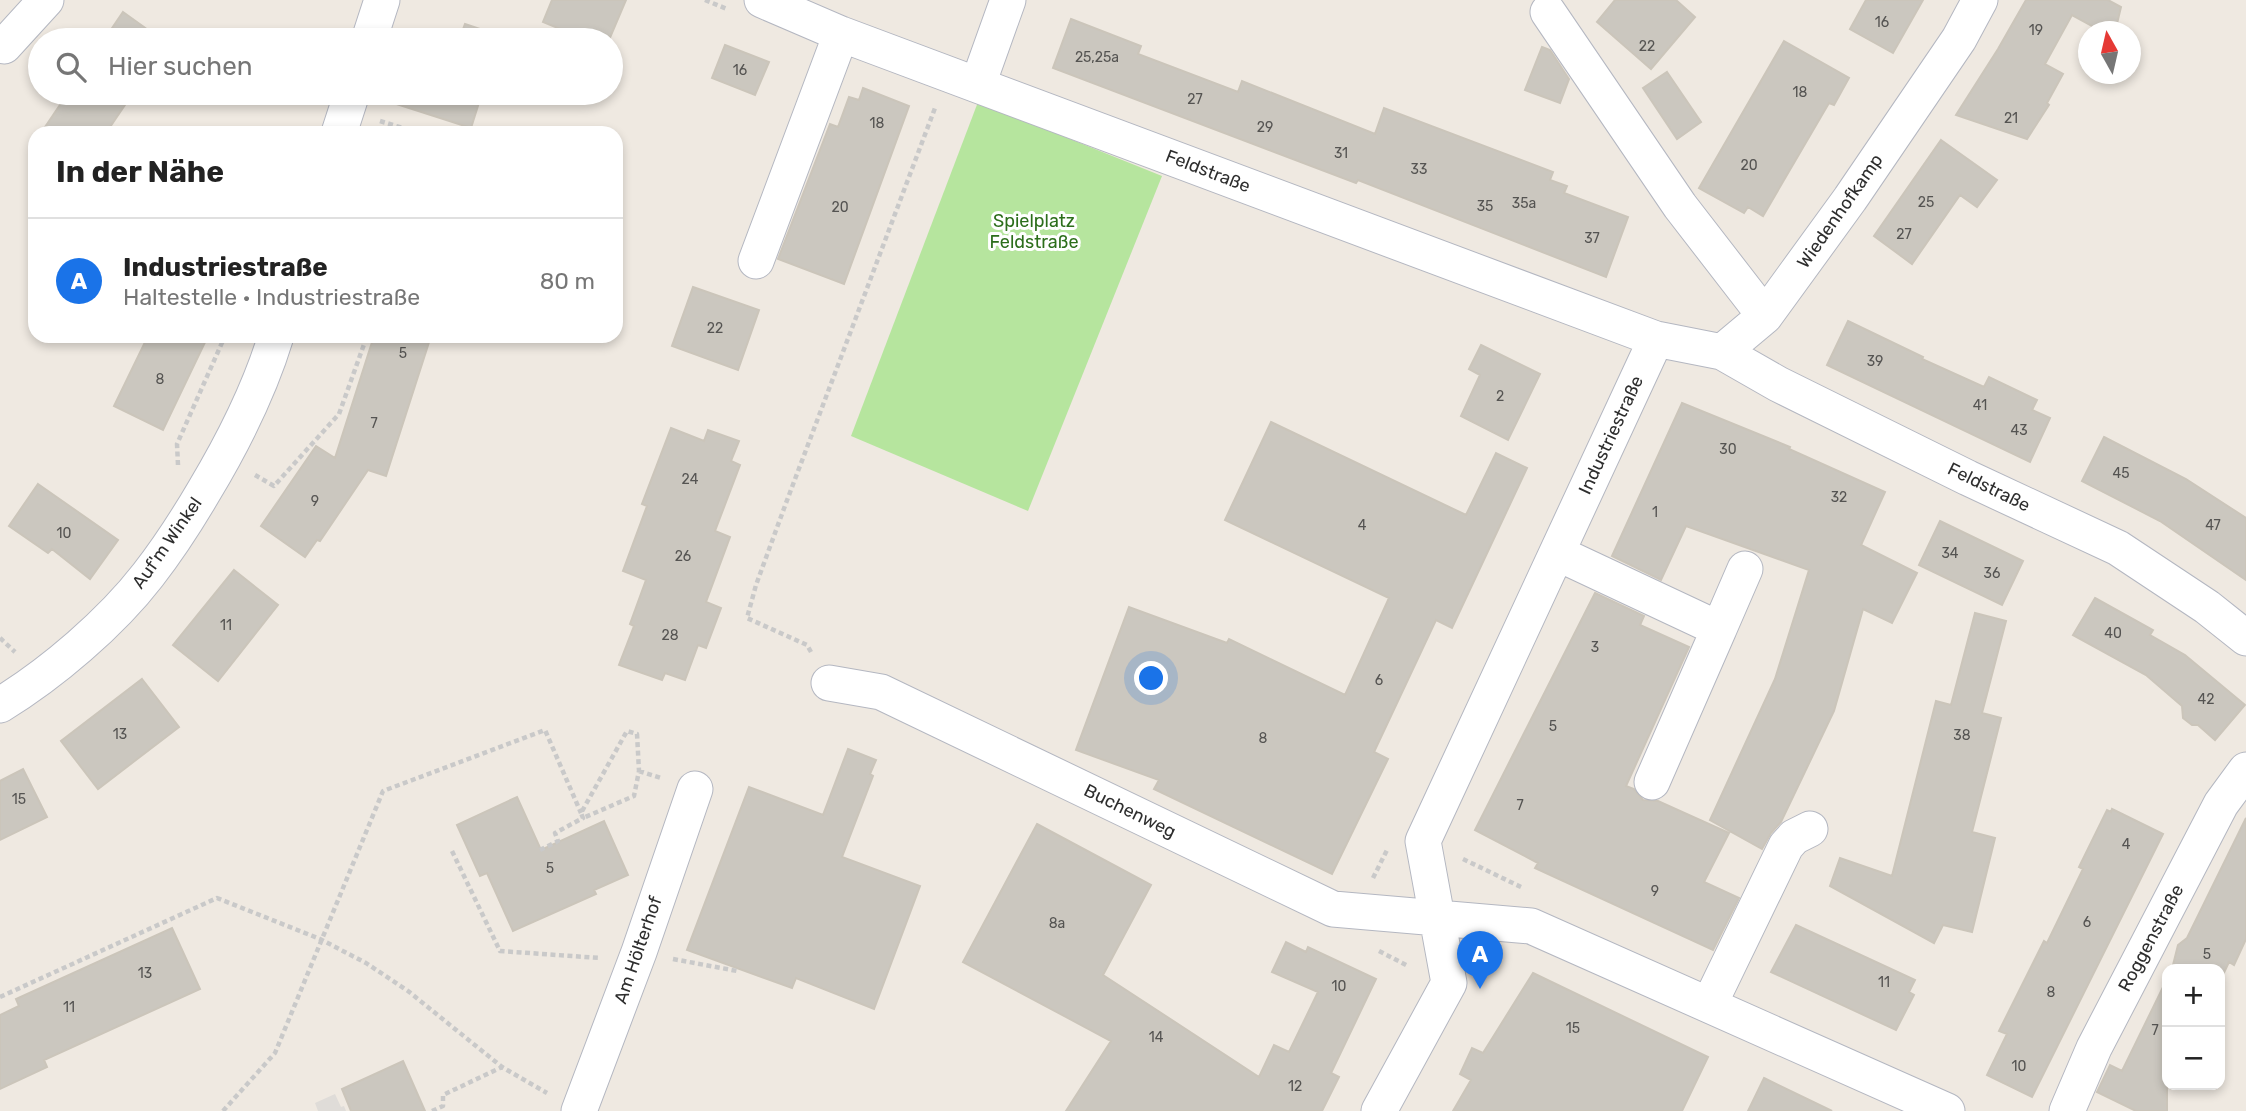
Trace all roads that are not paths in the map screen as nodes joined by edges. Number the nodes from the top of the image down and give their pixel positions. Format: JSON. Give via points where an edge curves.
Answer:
{"nodes":[{"id":1,"x":46,"y":0,"type":"edge"},
{"id":2,"x":382,"y":0,"type":"edge"},
{"id":3,"x":762,"y":0,"type":"edge"},
{"id":4,"x":1008,"y":0,"type":"edge"},
{"id":5,"x":1980,"y":0,"type":"edge"},
{"id":6,"x":1548,"y":12,"type":"dead end"},
{"id":7,"x":373,"y":28,"type":"edge"},
{"id":8,"x":841,"y":34,"type":"junction"},
{"id":9,"x":4,"y":46,"type":"dead end"},
{"id":10,"x":963,"y":78,"type":"junction"},
{"id":11,"x":348,"y":105,"type":"edge"},
{"id":12,"x":341,"y":126,"type":"edge"},
{"id":13,"x":756,"y":261,"type":"dead end"},
{"id":14,"x":1765,"y":316,"type":"junction"},
{"id":15,"x":1656,"y":339,"type":"junction"},
{"id":16,"x":274,"y":343,"type":"edge"},
{"id":17,"x":1722,"y":352,"type":"junction"},
{"id":18,"x":1557,"y":553,"type":"junction"},
{"id":19,"x":1745,"y":569,"type":"dead end"},
{"id":20,"x":1719,"y":629,"type":"junction"},
{"id":21,"x":2246,"y":638,"type":"edge"},
{"id":22,"x":829,"y":683,"type":"road end"},
{"id":23,"x":0,"y":705,"type":"edge"},
{"id":24,"x":2246,"y":770,"type":"edge"},
{"id":25,"x":1652,"y":782,"type":"dead end"},
{"id":26,"x":695,"y":789,"type":"dead end"},
{"id":27,"x":1810,"y":828,"type":"dead end"},
{"id":28,"x":1437,"y":918,"type":"junction"},
{"id":29,"x":1709,"y":1005,"type":"junction"},
{"id":30,"x":564,"y":1103,"type":"edge"},
{"id":31,"x":1379,"y":1111,"type":"edge"},
{"id":32,"x":1947,"y":1111,"type":"edge"},
{"id":33,"x":2067,"y":1111,"type":"edge"}],
"edges":[{"from":1,"to":9,"type":"street"},
{"from":2,"to":7,"type":"street"},
{"from":3,"to":8,"type":"street","name":"Feldstraße"},
{"from":4,"to":10,"type":"street"},
{"from":5,"to":14,"type":"street","name":"Wiedenhofkamp","via":[[1959,39]]},
{"from":6,"to":14,"type":"street","via":[[1680,206]]},
{"from":8,"to":10,"type":"street","name":"Feldstraße"},
{"from":8,"to":13,"type":"street"},
{"from":10,"to":15,"type":"street","name":"Feldstraße"},
{"from":11,"to":12,"type":"street"},
{"from":14,"to":17,"type":"street","name":"Wiedenhofkamp"},
{"from":15,"to":17,"type":"street"},
{"from":15,"to":18,"type":"street","name":"Industriestraße"},
{"from":16,"to":23,"type":"street","name":"Auf'm Winkel","via":[[241,428],[147,578],[75,650]]},
{"from":17,"to":21,"type":"street","name":"Feldstraße","via":[[1778,384],[2118,548]]},
{"from":18,"to":20,"type":"street"},
{"from":18,"to":28,"type":"street","name":"Industriestraße","via":[[1423,841]]},
{"from":19,"to":20,"type":"street"},
{"from":20,"to":25,"type":"street"},
{"from":22,"to":28,"type":"street","name":"Buchenweg","via":[[881,692],[1333,909]]},
{"from":24,"to":33,"type":"street","name":"Roggenstraße","via":[[2215,816],[2094,1048]]},
{"from":26,"to":30,"type":"street","name":"Am Hölterhof","via":[[639,952]]},
{"from":27,"to":29,"type":"street","via":[[1786,846]]},
{"from":28,"to":29,"type":"street","via":[[1531,926]]},
{"from":28,"to":31,"type":"street","name":"Industriestraße","via":[[1449,983]]},
{"from":29,"to":32,"type":"street"}]}
